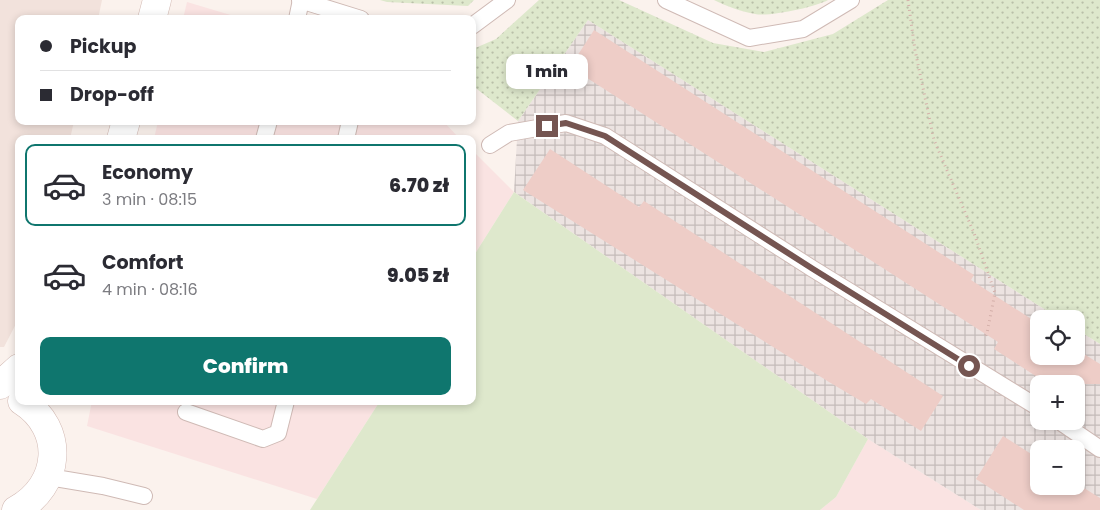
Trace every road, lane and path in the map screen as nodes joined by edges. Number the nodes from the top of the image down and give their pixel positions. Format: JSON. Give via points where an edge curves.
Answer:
{"nodes":[{"id":1,"x":157,"y":0,"type":"edge"},
{"id":2,"x":301,"y":0,"type":"edge"},
{"id":3,"x":507,"y":0,"type":"edge"},
{"id":4,"x":666,"y":0,"type":"edge"},
{"id":5,"x":851,"y":0,"type":"edge"},
{"id":6,"x":908,"y":0,"type":"edge"},
{"id":7,"x":153,"y":15,"type":"edge"},
{"id":8,"x":298,"y":15,"type":"edge"},
{"id":9,"x":348,"y":15,"type":"edge"},
{"id":10,"x":476,"y":23,"type":"edge"},
{"id":11,"x":490,"y":144,"type":"dead end"},
{"id":12,"x":969,"y":366,"type":"junction"},
{"id":13,"x":15,"y":372,"type":"edge"},
{"id":14,"x":0,"y":385,"type":"edge"},
{"id":15,"x":0,"y":393,"type":"edge"},
{"id":16,"x":15,"y":398,"type":"edge"},
{"id":17,"x":1030,"y":403,"type":"edge"},
{"id":18,"x":28,"y":405,"type":"edge"},
{"id":19,"x":285,"y":405,"type":"edge"},
{"id":20,"x":186,"y":412,"type":"dead end"},
{"id":21,"x":50,"y":413,"type":"edge"},
{"id":22,"x":1072,"y":430,"type":"edge"},
{"id":23,"x":1100,"y":449,"type":"edge"},
{"id":24,"x":49,"y":477,"type":"junction"},
{"id":25,"x":144,"y":496,"type":"dead end"},
{"id":26,"x":23,"y":508,"type":"edge"}],
"edges":[{"from":1,"to":7,"type":"street"},
{"from":2,"to":8,"type":"lane"},
{"from":2,"to":9,"type":"lane"},
{"from":3,"to":10,"type":"lane"},
{"from":4,"to":5,"type":"lane","via":[[749,38],[803,29]]},
{"from":6,"to":12,"type":"path","via":[[934,140],[974,233],[995,293],[987,333]]},
{"from":11,"to":12,"type":"lane","via":[[509,133],[566,123],[605,136]]},
{"from":12,"to":17,"type":"lane"},
{"from":13,"to":14,"type":"street"},
{"from":15,"to":16,"type":"street"},
{"from":18,"to":21,"type":"street"},
{"from":19,"to":20,"type":"lane","via":[[278,433],[263,439]]},
{"from":21,"to":24,"type":"street","via":[[53,460]]},
{"from":22,"to":23,"type":"lane"},
{"from":24,"to":25,"type":"lane"},
{"from":24,"to":26,"type":"street","via":[[40,492]]}]}
